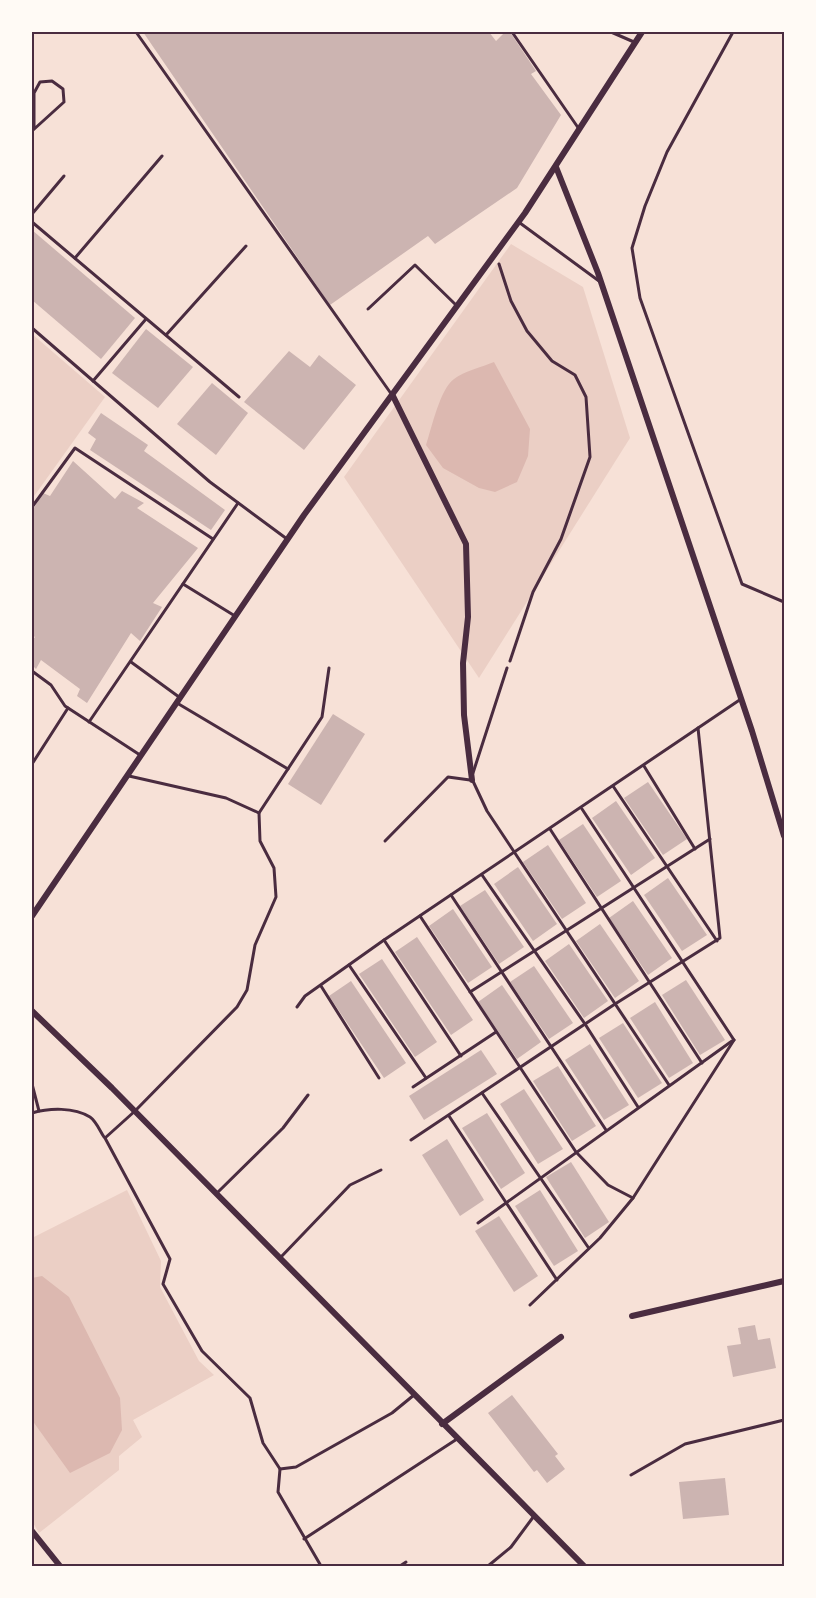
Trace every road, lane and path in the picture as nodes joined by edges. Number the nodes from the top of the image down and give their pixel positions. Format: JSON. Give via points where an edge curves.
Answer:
{"nodes":[{"id":1,"x":136,"y":32,"type":"edge"},
{"id":2,"x":512,"y":32,"type":"edge"},
{"id":3,"x":611,"y":32,"type":"edge"},
{"id":4,"x":642,"y":32,"type":"edge"},
{"id":5,"x":733,"y":32,"type":"edge"},
{"id":6,"x":635,"y":42,"type":"junction"},
{"id":7,"x":33,"y":129,"type":"edge"},
{"id":8,"x":580,"y":130,"type":"junction"},
{"id":9,"x":162,"y":156,"type":"dead end"},
{"id":10,"x":556,"y":167,"type":"junction"},
{"id":11,"x":64,"y":176,"type":"dead end"},
{"id":12,"x":32,"y":214,"type":"edge"},
{"id":13,"x":32,"y":222,"type":"edge"},
{"id":14,"x":518,"y":222,"type":"junction"},
{"id":15,"x":246,"y":246,"type":"dead end"},
{"id":16,"x":495,"y":255,"type":"junction"},
{"id":17,"x":75,"y":258,"type":"junction"},
{"id":18,"x":601,"y":282,"type":"junction"},
{"id":19,"x":457,"y":306,"type":"junction"},
{"id":20,"x":368,"y":309,"type":"dead end"},
{"id":21,"x":146,"y":319,"type":"junction"},
{"id":22,"x":32,"y":328,"type":"edge"},
{"id":23,"x":166,"y":335,"type":"junction"},
{"id":24,"x":93,"y":381,"type":"junction"},
{"id":25,"x":393,"y":396,"type":"junction"},
{"id":26,"x":238,"y":397,"type":"dead end"},
{"id":27,"x":238,"y":503,"type":"junction"},
{"id":28,"x":32,"y":507,"type":"edge"},
{"id":29,"x":213,"y":539,"type":"junction"},
{"id":30,"x":288,"y":539,"type":"junction"},
{"id":31,"x":183,"y":584,"type":"junction"},
{"id":32,"x":784,"y":602,"type":"edge"},
{"id":33,"x":236,"y":617,"type":"junction"},
{"id":34,"x":131,"y":662,"type":"junction"},
{"id":35,"x":329,"y":668,"type":"dead end"},
{"id":36,"x":507,"y":668,"type":"joint"},
{"id":37,"x":32,"y":671,"type":"edge"},
{"id":38,"x":741,"y":699,"type":"junction"},
{"id":39,"x":179,"y":701,"type":"junction"},
{"id":40,"x":68,"y":708,"type":"junction"},
{"id":41,"x":89,"y":722,"type":"junction"},
{"id":42,"x":698,"y":728,"type":"junction"},
{"id":43,"x":142,"y":756,"type":"junction"},
{"id":44,"x":32,"y":764,"type":"edge"},
{"id":45,"x":644,"y":766,"type":"junction"},
{"id":46,"x":288,"y":769,"type":"junction"},
{"id":47,"x":128,"y":776,"type":"junction"},
{"id":48,"x":472,"y":780,"type":"junction"},
{"id":49,"x":614,"y":786,"type":"junction"},
{"id":50,"x":581,"y":808,"type":"junction"},
{"id":51,"x":260,"y":813,"type":"junction"},
{"id":52,"x":550,"y":829,"type":"junction"},
{"id":53,"x":784,"y":836,"type":"edge"},
{"id":54,"x":710,"y":839,"type":"junction"},
{"id":55,"x":385,"y":841,"type":"dead end"},
{"id":56,"x":694,"y":849,"type":"junction"},
{"id":57,"x":514,"y":854,"type":"junction"},
{"id":58,"x":667,"y":867,"type":"junction"},
{"id":59,"x":482,"y":875,"type":"junction"},
{"id":60,"x":634,"y":888,"type":"junction"},
{"id":61,"x":451,"y":895,"type":"junction"},
{"id":62,"x":601,"y":909,"type":"junction"},
{"id":63,"x":32,"y":916,"type":"edge"},
{"id":64,"x":420,"y":916,"type":"junction"},
{"id":65,"x":566,"y":931,"type":"junction"},
{"id":66,"x":384,"y":940,"type":"junction"},
{"id":67,"x":717,"y":940,"type":"junction"},
{"id":68,"x":535,"y":951,"type":"junction"},
{"id":69,"x":683,"y":962,"type":"junction"},
{"id":70,"x":349,"y":965,"type":"junction"},
{"id":71,"x":501,"y":972,"type":"junction"},
{"id":72,"x":648,"y":983,"type":"junction"},
{"id":73,"x":320,"y":986,"type":"junction"},
{"id":74,"x":470,"y":992,"type":"junction"},
{"id":75,"x":615,"y":1004,"type":"junction"},
{"id":76,"x":297,"y":1007,"type":"dead end"},
{"id":77,"x":32,"y":1011,"type":"edge"},
{"id":78,"x":585,"y":1024,"type":"junction"},
{"id":79,"x":496,"y":1032,"type":"junction"},
{"id":80,"x":734,"y":1040,"type":"junction"},
{"id":81,"x":550,"y":1047,"type":"junction"},
{"id":82,"x":461,"y":1056,"type":"junction"},
{"id":83,"x":702,"y":1063,"type":"junction"},
{"id":84,"x":520,"y":1068,"type":"junction"},
{"id":85,"x":379,"y":1078,"type":"dead end"},
{"id":86,"x":426,"y":1078,"type":"junction"},
{"id":87,"x":32,"y":1084,"type":"edge"},
{"id":88,"x":669,"y":1085,"type":"junction"},
{"id":89,"x":413,"y":1087,"type":"dead end"},
{"id":90,"x":482,"y":1093,"type":"junction"},
{"id":91,"x":308,"y":1095,"type":"dead end"},
{"id":92,"x":638,"y":1107,"type":"junction"},
{"id":93,"x":39,"y":1111,"type":"junction"},
{"id":94,"x":135,"y":1111,"type":"junction"},
{"id":95,"x":32,"y":1113,"type":"edge"},
{"id":96,"x":449,"y":1115,"type":"junction"},
{"id":97,"x":606,"y":1130,"type":"junction"},
{"id":98,"x":105,"y":1138,"type":"junction"},
{"id":99,"x":411,"y":1140,"type":"dead end"},
{"id":100,"x":576,"y":1152,"type":"junction"},
{"id":101,"x":381,"y":1170,"type":"dead end"},
{"id":102,"x":541,"y":1178,"type":"junction"},
{"id":103,"x":216,"y":1194,"type":"junction"},
{"id":104,"x":633,"y":1198,"type":"junction"},
{"id":105,"x":506,"y":1203,"type":"junction"},
{"id":106,"x":478,"y":1223,"type":"dead end"},
{"id":107,"x":588,"y":1247,"type":"junction"},
{"id":108,"x":279,"y":1259,"type":"junction"},
{"id":109,"x":557,"y":1280,"type":"junction"},
{"id":110,"x":784,"y":1281,"type":"edge"},
{"id":111,"x":530,"y":1305,"type":"dead end"},
{"id":112,"x":632,"y":1317,"type":"dead end"},
{"id":113,"x":561,"y":1337,"type":"dead end"},
{"id":114,"x":414,"y":1395,"type":"junction"},
{"id":115,"x":784,"y":1420,"type":"edge"},
{"id":116,"x":442,"y":1424,"type":"junction"},
{"id":117,"x":457,"y":1439,"type":"junction"},
{"id":118,"x":280,"y":1469,"type":"junction"},
{"id":119,"x":631,"y":1474,"type":"dead end"},
{"id":120,"x":534,"y":1516,"type":"junction"},
{"id":121,"x":32,"y":1531,"type":"edge"},
{"id":122,"x":304,"y":1539,"type":"junction"},
{"id":123,"x":406,"y":1563,"type":"dead end"},
{"id":124,"x":60,"y":1566,"type":"edge"},
{"id":125,"x":321,"y":1566,"type":"edge"},
{"id":126,"x":400,"y":1566,"type":"edge"},
{"id":127,"x":488,"y":1566,"type":"edge"},
{"id":128,"x":584,"y":1566,"type":"edge"}],
"edges":[{"from":1,"to":25,"type":"lane"},
{"from":2,"to":8,"type":"lane"},
{"from":3,"to":6,"type":"lane"},
{"from":4,"to":6,"type":"street"},
{"from":5,"to":32,"type":"lane","via":[[666,152],[632,248],[640,298],[742,584]]},
{"from":6,"to":8,"type":"street"},
{"from":7,"to":7,"type":"lane","via":[[34,93],[40,82],[52,81],[63,89],[64,102]]},
{"from":8,"to":10,"type":"street"},
{"from":9,"to":17,"type":"lane"},
{"from":10,"to":14,"type":"street"},
{"from":10,"to":18,"type":"street"},
{"from":11,"to":12,"type":"lane"},
{"from":13,"to":17,"type":"lane"},
{"from":14,"to":16,"type":"street"},
{"from":14,"to":18,"type":"lane"},
{"from":15,"to":23,"type":"lane"},
{"from":16,"to":19,"type":"street"},
{"from":16,"to":36,"type":"path","via":[[511,301],[527,331],[552,361],[575,375],[586,397],[590,457],[561,539],[533,592]]},
{"from":17,"to":21,"type":"lane"},
{"from":18,"to":38,"type":"street"},
{"from":19,"to":20,"type":"lane","via":[[414,265]]},
{"from":19,"to":25,"type":"street"},
{"from":21,"to":23,"type":"lane"},
{"from":21,"to":24,"type":"lane"},
{"from":22,"to":24,"type":"lane"},
{"from":23,"to":26,"type":"lane"},
{"from":24,"to":27,"type":"lane"},
{"from":25,"to":30,"type":"street"},
{"from":25,"to":48,"type":"street","via":[[466,544],[464,715]]},
{"from":27,"to":29,"type":"lane"},
{"from":27,"to":30,"type":"lane"},
{"from":28,"to":29,"type":"lane","via":[[75,448]]},
{"from":29,"to":31,"type":"lane"},
{"from":30,"to":33,"type":"street"},
{"from":31,"to":33,"type":"lane"},
{"from":31,"to":34,"type":"lane"},
{"from":33,"to":39,"type":"street"},
{"from":34,"to":39,"type":"lane"},
{"from":34,"to":41,"type":"lane"},
{"from":35,"to":46,"type":"lane","via":[[322,717]]},
{"from":36,"to":48,"type":"lane"},
{"from":37,"to":40,"type":"lane","via":[[51,685]]},
{"from":38,"to":42,"type":"lane"},
{"from":38,"to":53,"type":"street"},
{"from":39,"to":43,"type":"street"},
{"from":39,"to":46,"type":"lane"},
{"from":40,"to":41,"type":"lane"},
{"from":40,"to":44,"type":"lane"},
{"from":41,"to":43,"type":"lane"},
{"from":42,"to":45,"type":"lane"},
{"from":42,"to":54,"type":"lane"},
{"from":43,"to":47,"type":"street"},
{"from":45,"to":49,"type":"lane"},
{"from":45,"to":56,"type":"lane"},
{"from":46,"to":51,"type":"lane"},
{"from":47,"to":51,"type":"lane","via":[[225,798]]},
{"from":47,"to":63,"type":"street"},
{"from":48,"to":55,"type":"lane","via":[[448,777]]},
{"from":48,"to":57,"type":"lane"},
{"from":49,"to":50,"type":"lane"},
{"from":49,"to":58,"type":"lane"},
{"from":50,"to":52,"type":"lane"},
{"from":50,"to":60,"type":"lane"},
{"from":51,"to":94,"type":"lane","via":[[260,842],[274,868],[276,897],[255,945],[247,990],[237,1007]]},
{"from":52,"to":57,"type":"lane"},
{"from":52,"to":62,"type":"lane"},
{"from":54,"to":56,"type":"lane"},
{"from":54,"to":67,"type":"lane","via":[[720,938]]},
{"from":56,"to":58,"type":"lane"},
{"from":57,"to":59,"type":"lane"},
{"from":57,"to":65,"type":"lane"},
{"from":58,"to":60,"type":"lane"},
{"from":58,"to":67,"type":"lane"},
{"from":59,"to":61,"type":"lane"},
{"from":59,"to":68,"type":"lane"},
{"from":60,"to":62,"type":"lane"},
{"from":60,"to":69,"type":"lane"},
{"from":61,"to":64,"type":"lane"},
{"from":61,"to":71,"type":"lane"},
{"from":62,"to":65,"type":"lane"},
{"from":62,"to":72,"type":"lane"},
{"from":64,"to":66,"type":"lane"},
{"from":64,"to":74,"type":"lane"},
{"from":65,"to":68,"type":"lane"},
{"from":65,"to":75,"type":"lane"},
{"from":66,"to":70,"type":"lane"},
{"from":66,"to":82,"type":"lane"},
{"from":67,"to":69,"type":"lane"},
{"from":68,"to":71,"type":"lane"},
{"from":68,"to":78,"type":"lane"},
{"from":69,"to":72,"type":"lane"},
{"from":69,"to":80,"type":"lane"},
{"from":70,"to":73,"type":"lane"},
{"from":70,"to":86,"type":"lane"},
{"from":71,"to":74,"type":"lane"},
{"from":71,"to":81,"type":"lane"},
{"from":72,"to":75,"type":"lane"},
{"from":72,"to":83,"type":"lane"},
{"from":73,"to":76,"type":"lane"},
{"from":73,"to":85,"type":"lane"},
{"from":74,"to":79,"type":"lane"},
{"from":75,"to":78,"type":"lane"},
{"from":75,"to":88,"type":"lane"},
{"from":77,"to":94,"type":"street"},
{"from":78,"to":81,"type":"lane"},
{"from":78,"to":92,"type":"lane"},
{"from":79,"to":82,"type":"lane"},
{"from":79,"to":84,"type":"lane"},
{"from":80,"to":83,"type":"lane"},
{"from":80,"to":104,"type":"lane"},
{"from":81,"to":84,"type":"lane"},
{"from":81,"to":97,"type":"lane"},
{"from":82,"to":86,"type":"lane"},
{"from":83,"to":88,"type":"lane"},
{"from":84,"to":90,"type":"lane"},
{"from":84,"to":100,"type":"lane"},
{"from":86,"to":89,"type":"lane"},
{"from":87,"to":93,"type":"lane"},
{"from":88,"to":92,"type":"lane"},
{"from":90,"to":96,"type":"lane"},
{"from":90,"to":102,"type":"lane"},
{"from":91,"to":103,"type":"lane","via":[[283,1128]]},
{"from":92,"to":97,"type":"lane"},
{"from":93,"to":95,"type":"lane"},
{"from":93,"to":98,"type":"lane","via":[[76,1112],[92,1118]]},
{"from":94,"to":98,"type":"lane"},
{"from":94,"to":103,"type":"street"},
{"from":96,"to":99,"type":"lane"},
{"from":96,"to":105,"type":"lane"},
{"from":97,"to":100,"type":"lane"},
{"from":98,"to":118,"type":"lane","via":[[170,1259],[163,1284],[202,1351],[250,1398],[263,1443]]},
{"from":100,"to":102,"type":"lane"},
{"from":100,"to":104,"type":"lane","via":[[609,1185]]},
{"from":101,"to":108,"type":"lane","via":[[350,1185]]},
{"from":102,"to":105,"type":"lane"},
{"from":102,"to":107,"type":"lane"},
{"from":103,"to":108,"type":"street"},
{"from":104,"to":107,"type":"lane"},
{"from":105,"to":106,"type":"lane"},
{"from":105,"to":109,"type":"lane"},
{"from":107,"to":109,"type":"lane"},
{"from":108,"to":114,"type":"street"},
{"from":109,"to":111,"type":"lane"},
{"from":110,"to":112,"type":"street"},
{"from":113,"to":116,"type":"street"},
{"from":114,"to":116,"type":"street"},
{"from":114,"to":118,"type":"lane","via":[[392,1413],[296,1467]]},
{"from":115,"to":119,"type":"lane","via":[[686,1444]]},
{"from":116,"to":117,"type":"street"},
{"from":117,"to":120,"type":"street"},
{"from":117,"to":122,"type":"lane"},
{"from":118,"to":122,"type":"lane","via":[[278,1492]]},
{"from":120,"to":127,"type":"lane","via":[[511,1547]]},
{"from":120,"to":128,"type":"street"},
{"from":121,"to":124,"type":"street"},
{"from":122,"to":125,"type":"lane"},
{"from":123,"to":126,"type":"lane"}]}
